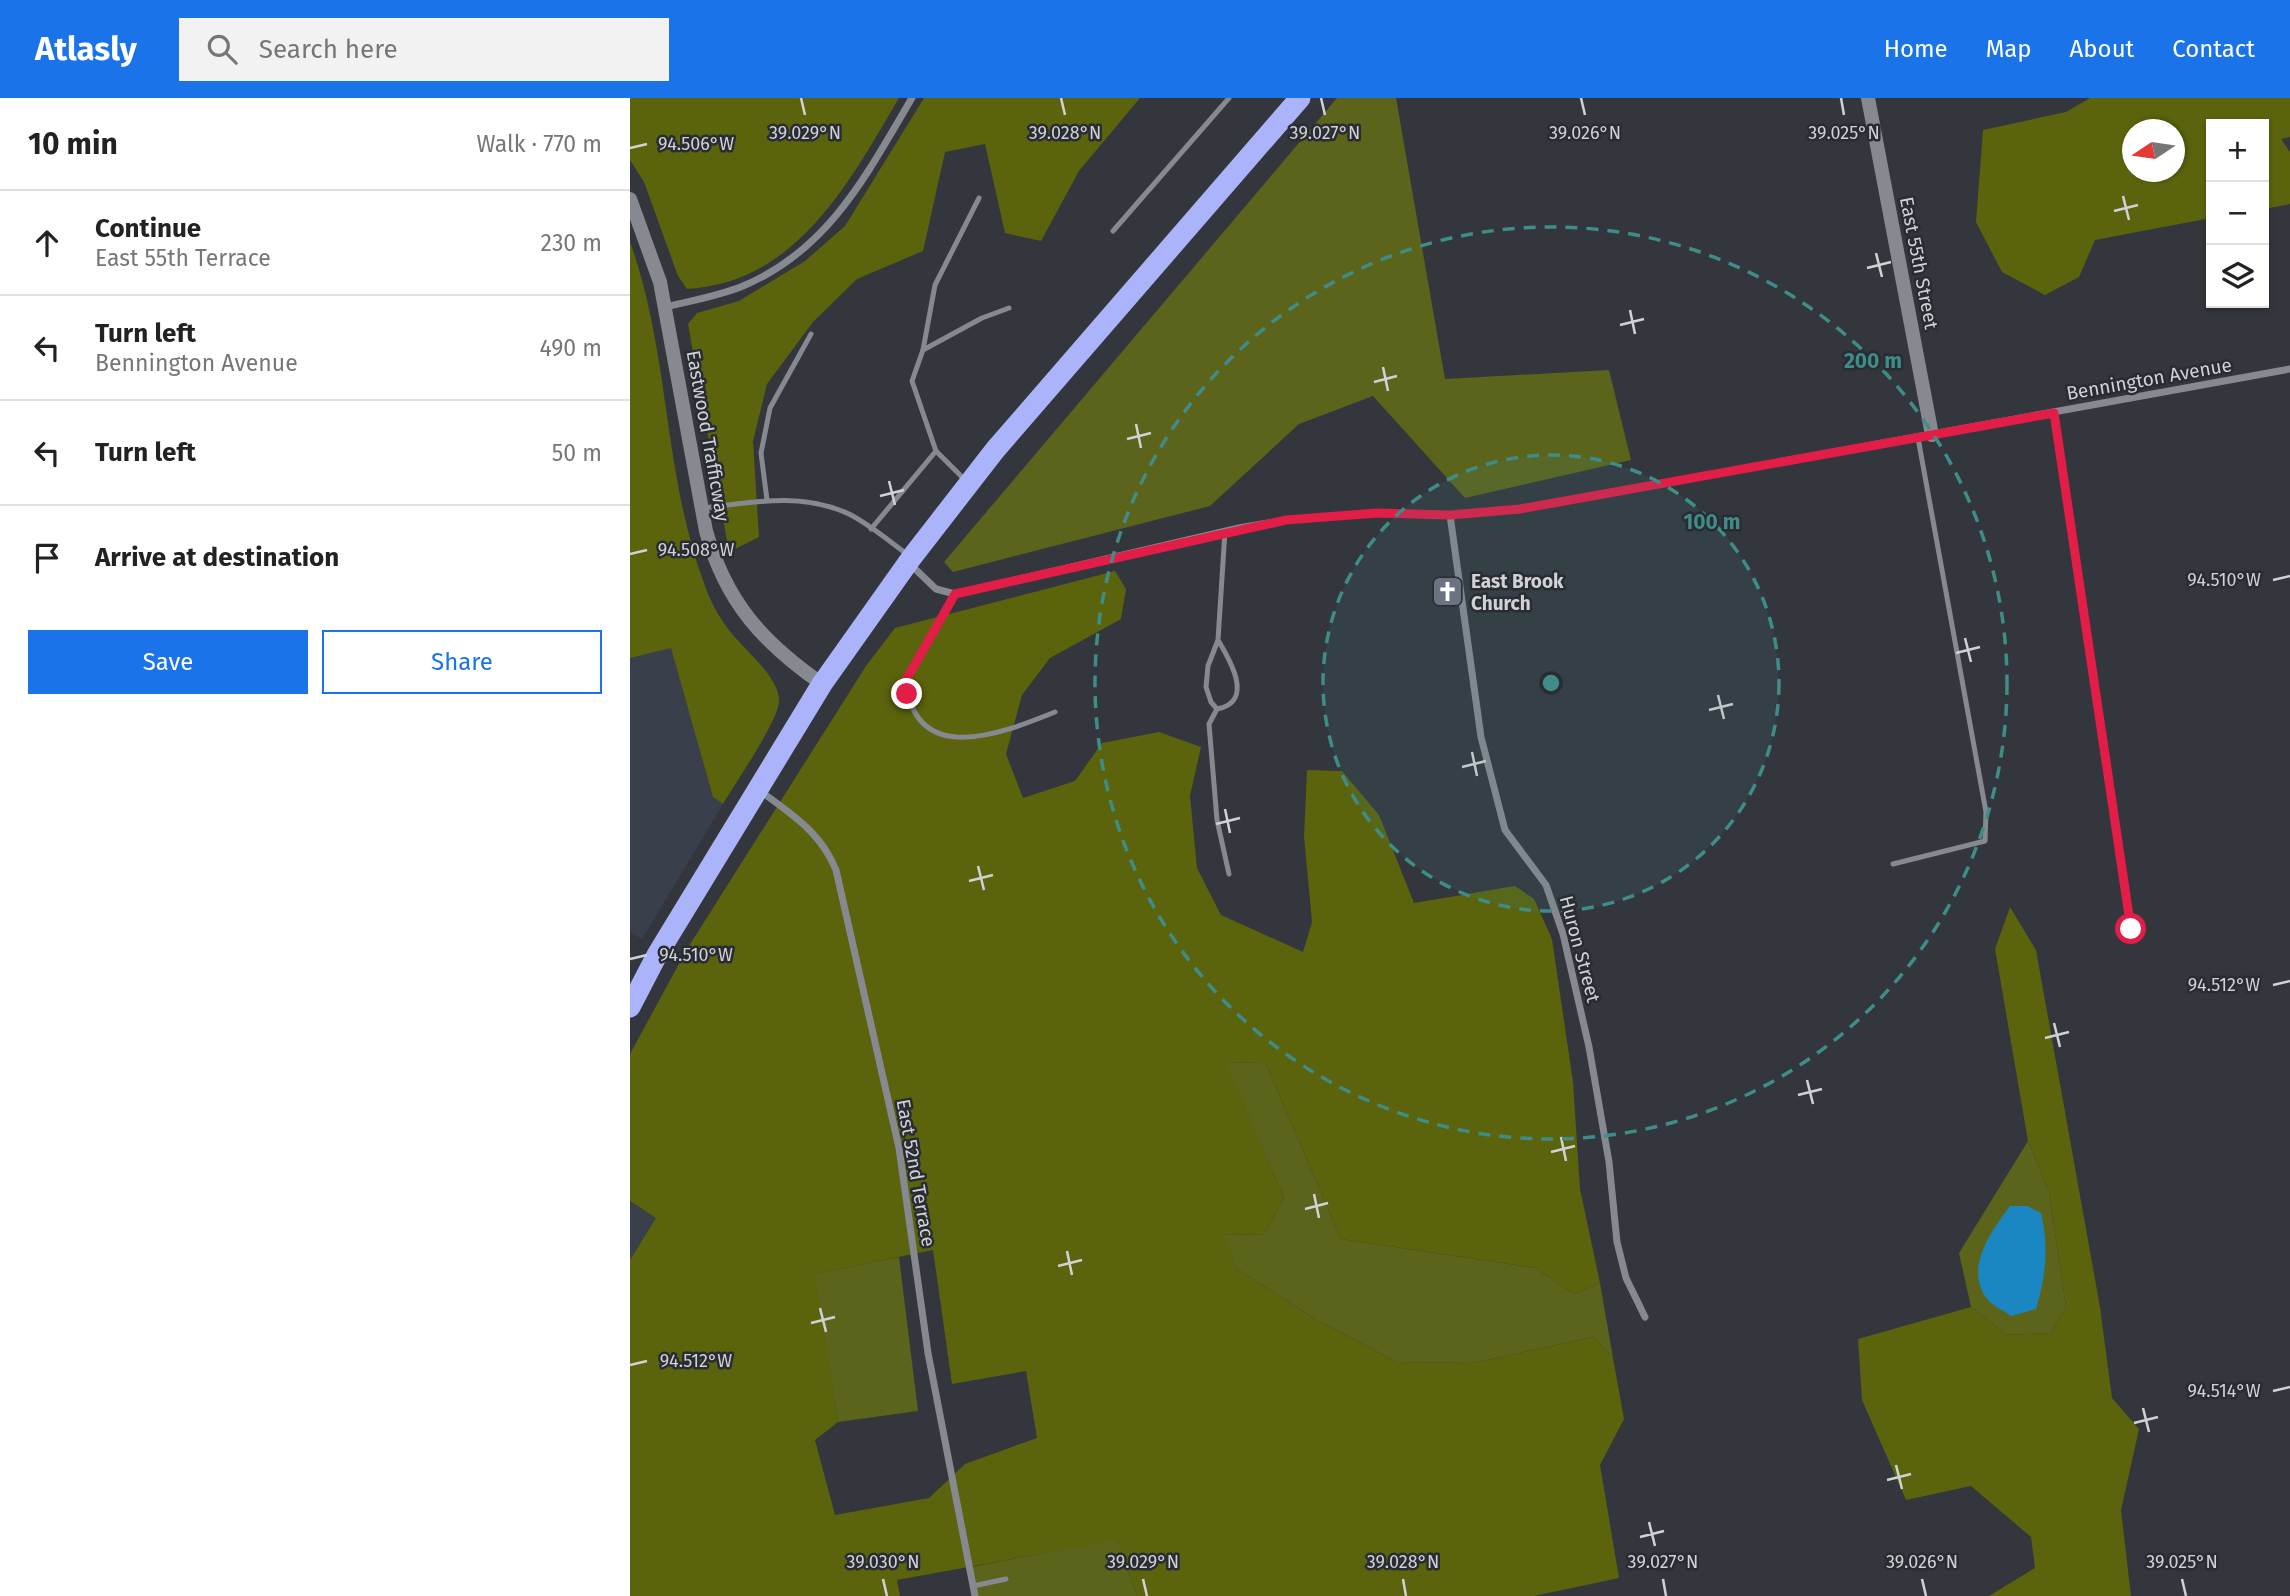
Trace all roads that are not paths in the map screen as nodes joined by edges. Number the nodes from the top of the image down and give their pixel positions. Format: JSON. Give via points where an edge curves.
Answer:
{"nodes":[{"id":1,"x":912,"y":98,"type":"edge"},
{"id":2,"x":1229,"y":98,"type":"edge"},
{"id":3,"x":1300,"y":98,"type":"edge"},
{"id":4,"x":1868,"y":98,"type":"edge"},
{"id":5,"x":979,"y":198,"type":"dead end"},
{"id":6,"x":630,"y":199,"type":"edge"},
{"id":7,"x":1113,"y":231,"type":"dead end"},
{"id":8,"x":665,"y":307,"type":"junction"},
{"id":9,"x":1009,"y":308,"type":"dead end"},
{"id":10,"x":811,"y":334,"type":"dead end"},
{"id":11,"x":923,"y":350,"type":"junction"},
{"id":12,"x":2290,"y":369,"type":"edge"},
{"id":13,"x":2054,"y":413,"type":"junction"},
{"id":14,"x":1925,"y":437,"type":"junction"},
{"id":15,"x":936,"y":451,"type":"junction"},
{"id":16,"x":969,"y":484,"type":"junction"},
{"id":17,"x":767,"y":500,"type":"junction"},
{"id":18,"x":702,"y":509,"type":"junction"},
{"id":19,"x":1450,"y":515,"type":"junction"},
{"id":20,"x":872,"y":529,"type":"junction"},
{"id":21,"x":1225,"y":531,"type":"junction"},
{"id":22,"x":910,"y":560,"type":"junction"},
{"id":23,"x":955,"y":594,"type":"junction"},
{"id":24,"x":1218,"y":640,"type":"junction"},
{"id":25,"x":822,"y":684,"type":"junction"},
{"id":26,"x":1217,"y":709,"type":"junction"},
{"id":27,"x":1055,"y":712,"type":"dead end"},
{"id":28,"x":758,"y":790,"type":"junction"},
{"id":29,"x":1893,"y":864,"type":"dead end"},
{"id":30,"x":1229,"y":874,"type":"dead end"},
{"id":31,"x":2131,"y":929,"type":"dead end"},
{"id":32,"x":630,"y":1007,"type":"edge"},
{"id":33,"x":1645,"y":1317,"type":"dead end"},
{"id":34,"x":1006,"y":1579,"type":"dead end"},
{"id":35,"x":973,"y":1586,"type":"junction"},
{"id":36,"x":975,"y":1596,"type":"edge"}],
"edges":[{"from":1,"to":8,"type":"street","via":[[853,196],[811,243],[743,286]]},
{"from":2,"to":7,"type":"lane"},
{"from":3,"to":16,"type":"highway"},
{"from":4,"to":14,"type":"main road","name":"East 55th Street"},
{"from":5,"to":11,"type":"lane","via":[[935,285]]},
{"from":6,"to":8,"type":"main road","name":"Eastwood Trafficway"},
{"from":8,"to":18,"type":"main road","name":"Eastwood Trafficway"},
{"from":9,"to":11,"type":"lane"},
{"from":10,"to":17,"type":"lane","via":[[770,408],[761,453]]},
{"from":11,"to":15,"type":"lane","via":[[912,381]]},
{"from":12,"to":13,"type":"street","name":"Bennington Avenue"},
{"from":13,"to":14,"type":"street","name":"Bennington Avenue"},
{"from":13,"to":31,"type":"street"},
{"from":14,"to":19,"type":"street","name":"Bennington Avenue","via":[[1520,509]]},
{"from":14,"to":29,"type":"lane","via":[[1986,812],[1985,841]]},
{"from":15,"to":16,"type":"lane"},
{"from":15,"to":20,"type":"lane"},
{"from":16,"to":22,"type":"highway"},
{"from":17,"to":18,"type":"lane"},
{"from":17,"to":20,"type":"lane","via":[[804,500],[849,514]]},
{"from":18,"to":25,"type":"main road","name":"Eastwood Trafficway","via":[[716,567],[734,600],[761,635]]},
{"from":19,"to":21,"type":"street","name":"Bennington Avenue","via":[[1377,513],[1286,520]]},
{"from":19,"to":33,"type":"street","name":"Huron Street","via":[[1481,737],[1505,830],[1546,885],[1563,934],[1603,1124],[1617,1242],[1626,1278]]},
{"from":20,"to":22,"type":"lane"},
{"from":21,"to":23,"type":"street","name":"Bennington Avenue"},
{"from":21,"to":24,"type":"lane"},
{"from":22,"to":23,"type":"street","via":[[936,589]]},
{"from":22,"to":25,"type":"highway"},
{"from":23,"to":27,"type":"lane","via":[[906,680],[912,712],[922,727],[935,734],[978,736]]},
{"from":24,"to":26,"type":"lane","via":[[1206,687]]},
{"from":24,"to":26,"type":"lane","via":[[1238,681],[1236,697]]},
{"from":25,"to":28,"type":"highway"},
{"from":26,"to":30,"type":"lane","via":[[1209,724],[1217,820]]},
{"from":28,"to":32,"type":"highway"},
{"from":28,"to":35,"type":"street","name":"East 52nd Terrace","via":[[817,834],[836,870],[899,1148],[928,1353]]},
{"from":34,"to":35,"type":"lane"},
{"from":35,"to":36,"type":"street","name":"East 52nd Terrace"}]}
